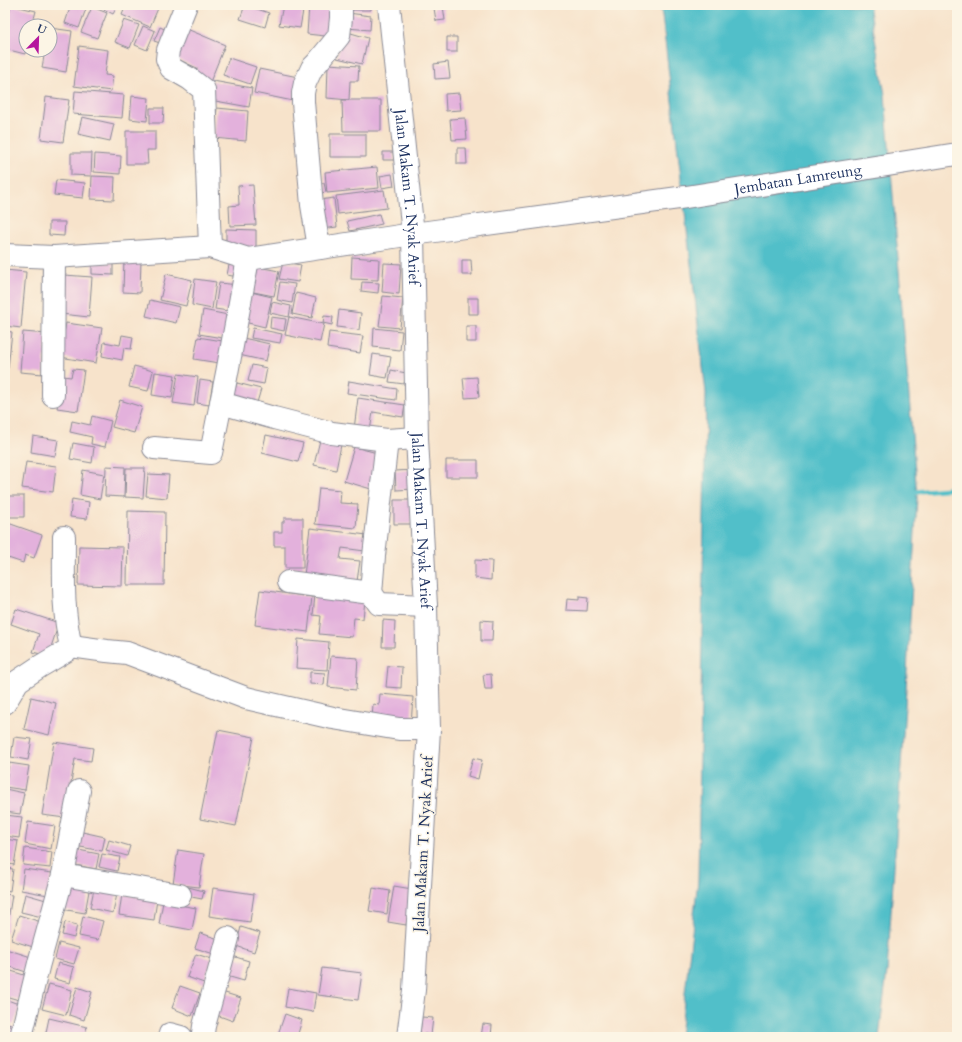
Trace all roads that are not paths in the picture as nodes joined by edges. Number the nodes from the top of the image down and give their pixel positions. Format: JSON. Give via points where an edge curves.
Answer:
{"nodes":[{"id":1,"x":186,"y":5,"type":"edge"},
{"id":2,"x":341,"y":5,"type":"edge"},
{"id":3,"x":389,"y":5,"type":"edge"},
{"id":4,"x":957,"y":154,"type":"edge"},
{"id":5,"x":413,"y":234,"type":"junction"},
{"id":6,"x":210,"y":247,"type":"junction"},
{"id":7,"x":319,"y":248,"type":"junction"},
{"id":8,"x":5,"y":255,"type":"edge"},
{"id":9,"x":54,"y":257,"type":"junction"},
{"id":10,"x":248,"y":259,"type":"junction"},
{"id":11,"x":53,"y":395,"type":"dead end"},
{"id":12,"x":221,"y":403,"type":"junction"},
{"id":13,"x":417,"y":438,"type":"junction"},
{"id":14,"x":387,"y":440,"type":"junction"},
{"id":15,"x":154,"y":448,"type":"dead end"},
{"id":16,"x":64,"y":537,"type":"dead end"},
{"id":17,"x":288,"y":582,"type":"dead end"},
{"id":18,"x":371,"y":594,"type":"junction"},
{"id":19,"x":426,"y":606,"type":"junction"},
{"id":20,"x":71,"y":646,"type":"junction"},
{"id":21,"x":5,"y":704,"type":"edge"},
{"id":22,"x":429,"y":729,"type":"junction"},
{"id":23,"x":79,"y":791,"type":"dead end"},
{"id":24,"x":63,"y":875,"type":"junction"},
{"id":25,"x":180,"y":896,"type":"dead end"},
{"id":26,"x":228,"y":938,"type":"dead end"},
{"id":27,"x":21,"y":1037,"type":"edge"},
{"id":28,"x":204,"y":1037,"type":"edge"},
{"id":29,"x":408,"y":1037,"type":"edge"}],
"edges":[{"from":1,"to":6,"type":"street","via":[[168,50],[167,59],[171,68],[204,90]]},
{"from":2,"to":7,"type":"street","via":[[339,36],[312,68],[303,93],[312,205]]},
{"from":3,"to":5,"type":"street","name":"Jalan Makam T. Nyak Arief"},
{"from":4,"to":5,"type":"street","name":"Jembatan Lamreung","via":[[686,197]]},
{"from":5,"to":7,"type":"street","name":"Jembatan Lamreung"},
{"from":5,"to":13,"type":"street","name":"Jalan Makam T. Nyak Arief"},
{"from":6,"to":9,"type":"street"},
{"from":6,"to":10,"type":"street"},
{"from":7,"to":10,"type":"street","name":"Jembatan Lamreung"},
{"from":8,"to":9,"type":"street"},
{"from":9,"to":11,"type":"street"},
{"from":10,"to":12,"type":"street"},
{"from":12,"to":14,"type":"street","via":[[332,433]]},
{"from":12,"to":15,"type":"street","via":[[211,453]]},
{"from":13,"to":14,"type":"street"},
{"from":13,"to":19,"type":"street","name":"Jalan Makam T. Nyak Arief"},
{"from":14,"to":18,"type":"street"},
{"from":16,"to":20,"type":"street","via":[[65,608]]},
{"from":17,"to":18,"type":"street"},
{"from":18,"to":19,"type":"street","via":[[379,604]]},
{"from":19,"to":22,"type":"street","name":"Jalan Makam T. Nyak Arief"},
{"from":20,"to":21,"type":"street","via":[[18,681]]},
{"from":20,"to":22,"type":"street","via":[[127,653],[246,698],[399,729]]},
{"from":22,"to":29,"type":"street","name":"Jalan Makam T. Nyak Arief","via":[[414,990]]},
{"from":23,"to":24,"type":"street"},
{"from":24,"to":25,"type":"street"},
{"from":24,"to":27,"type":"street"},
{"from":26,"to":28,"type":"street","via":[[204,1026]]}]}
